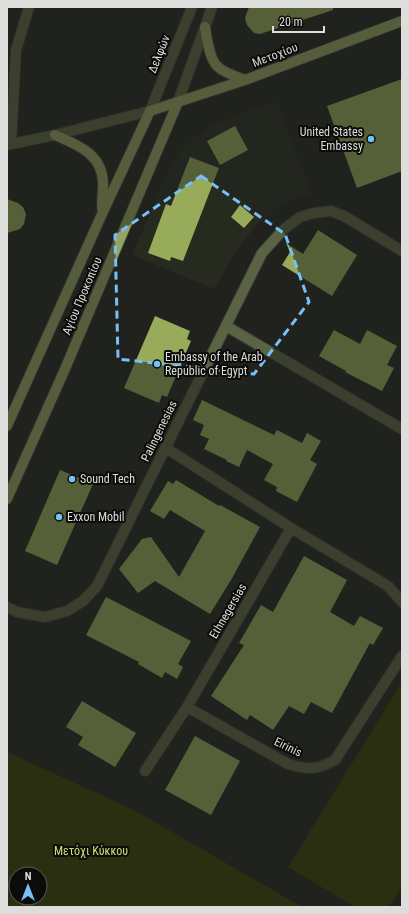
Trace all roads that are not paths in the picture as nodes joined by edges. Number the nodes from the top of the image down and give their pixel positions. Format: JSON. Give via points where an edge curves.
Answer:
{"nodes":[{"id":1,"x":29,"y":7,"type":"edge"},
{"id":2,"x":192,"y":7,"type":"edge"},
{"id":3,"x":212,"y":7,"type":"edge"},
{"id":4,"x":402,"y":21,"type":"edge"},
{"id":5,"x":205,"y":27,"type":"junction"},
{"id":6,"x":12,"y":50,"type":"edge"},
{"id":7,"x":245,"y":80,"type":"junction"},
{"id":8,"x":178,"y":102,"type":"junction"},
{"id":9,"x":150,"y":111,"type":"junction"},
{"id":10,"x":55,"y":134,"type":"junction"},
{"id":11,"x":9,"y":145,"type":"edge"},
{"id":12,"x":102,"y":214,"type":"junction"},
{"id":13,"x":402,"y":251,"type":"edge"},
{"id":14,"x":226,"y":326,"type":"junction"},
{"id":15,"x":7,"y":426,"type":"edge"},
{"id":16,"x":402,"y":429,"type":"edge"},
{"id":17,"x":166,"y":448,"type":"junction"},
{"id":18,"x":7,"y":500,"type":"edge"},
{"id":19,"x":291,"y":528,"type":"junction"},
{"id":20,"x":402,"y":602,"type":"edge"},
{"id":21,"x":7,"y":607,"type":"edge"},
{"id":22,"x":402,"y":656,"type":"edge"},
{"id":23,"x":187,"y":707,"type":"junction"},
{"id":24,"x":145,"y":771,"type":"dead end"}],
"edges":[{"from":1,"to":6,"type":"street"},
{"from":2,"to":9,"type":"street","name":"Δελφών"},
{"from":3,"to":5,"type":"street"},
{"from":4,"to":7,"type":"main road","name":"Μετοχίου"},
{"from":5,"to":7,"type":"main road","via":[[216,66]]},
{"from":5,"to":8,"type":"street"},
{"from":6,"to":11,"type":"street"},
{"from":7,"to":8,"type":"main road","name":"Μετοχίου"},
{"from":8,"to":9,"type":"main road","name":"Μετοχίου"},
{"from":8,"to":18,"type":"main road","name":"Αγίου Προκοπίου"},
{"from":9,"to":10,"type":"street"},
{"from":9,"to":12,"type":"main road","name":"Αγίου Προκοπίου"},
{"from":10,"to":11,"type":"street"},
{"from":10,"to":12,"type":"main road","via":[[84,148],[98,163],[103,183]]},
{"from":12,"to":15,"type":"main road","name":"Αγίου Προκοπίου"},
{"from":13,"to":14,"type":"street","name":"Palingenesias","via":[[344,216],[331,211],[300,217],[283,230],[262,253]]},
{"from":14,"to":16,"type":"street"},
{"from":14,"to":17,"type":"street","name":"Palingenesias"},
{"from":17,"to":19,"type":"street"},
{"from":17,"to":21,"type":"street","name":"Palingenesias","via":[[97,586],[83,601],[67,611],[44,617],[17,612]]},
{"from":19,"to":20,"type":"street","via":[[388,586]]},
{"from":19,"to":23,"type":"street","name":"Ethnegersias"},
{"from":22,"to":23,"type":"street","name":"Eirinis","via":[[335,760],[324,766],[300,768],[288,764]]},
{"from":23,"to":24,"type":"street","name":"Ethnegersias"}]}
